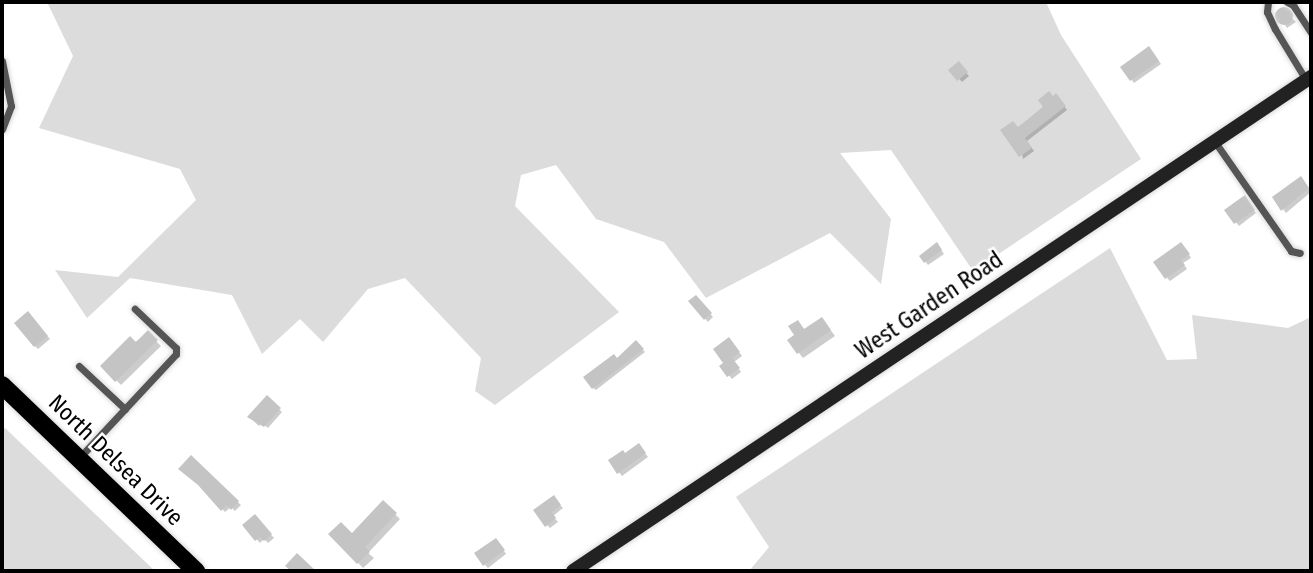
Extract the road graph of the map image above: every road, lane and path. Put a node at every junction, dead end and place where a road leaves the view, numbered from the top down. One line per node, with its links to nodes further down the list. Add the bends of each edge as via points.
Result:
1 (1268, 2): 5 (lane, via 1267,12)
2 (1287, 2): 3 (lane)
3 (1311, 33)
4 (2, 61): 6 (lane, via 11,106)
5 (1309, 79): 7 (main road, West Garden Road)
6 (2, 128)
7 (1215, 141): 8 (lane, via 1291,251); 15 (main road, West Garden Road)
8 (1300, 253)
9 (135, 309): 12 (lane, via 177,350)
10 (79, 366): 12 (lane)
11 (2, 385): 13 (main road, North Delsea Drive)
12 (125, 409): 13 (lane)
13 (78, 458): 14 (main road, North Delsea Drive)
14 (196, 571)
15 (573, 571)

